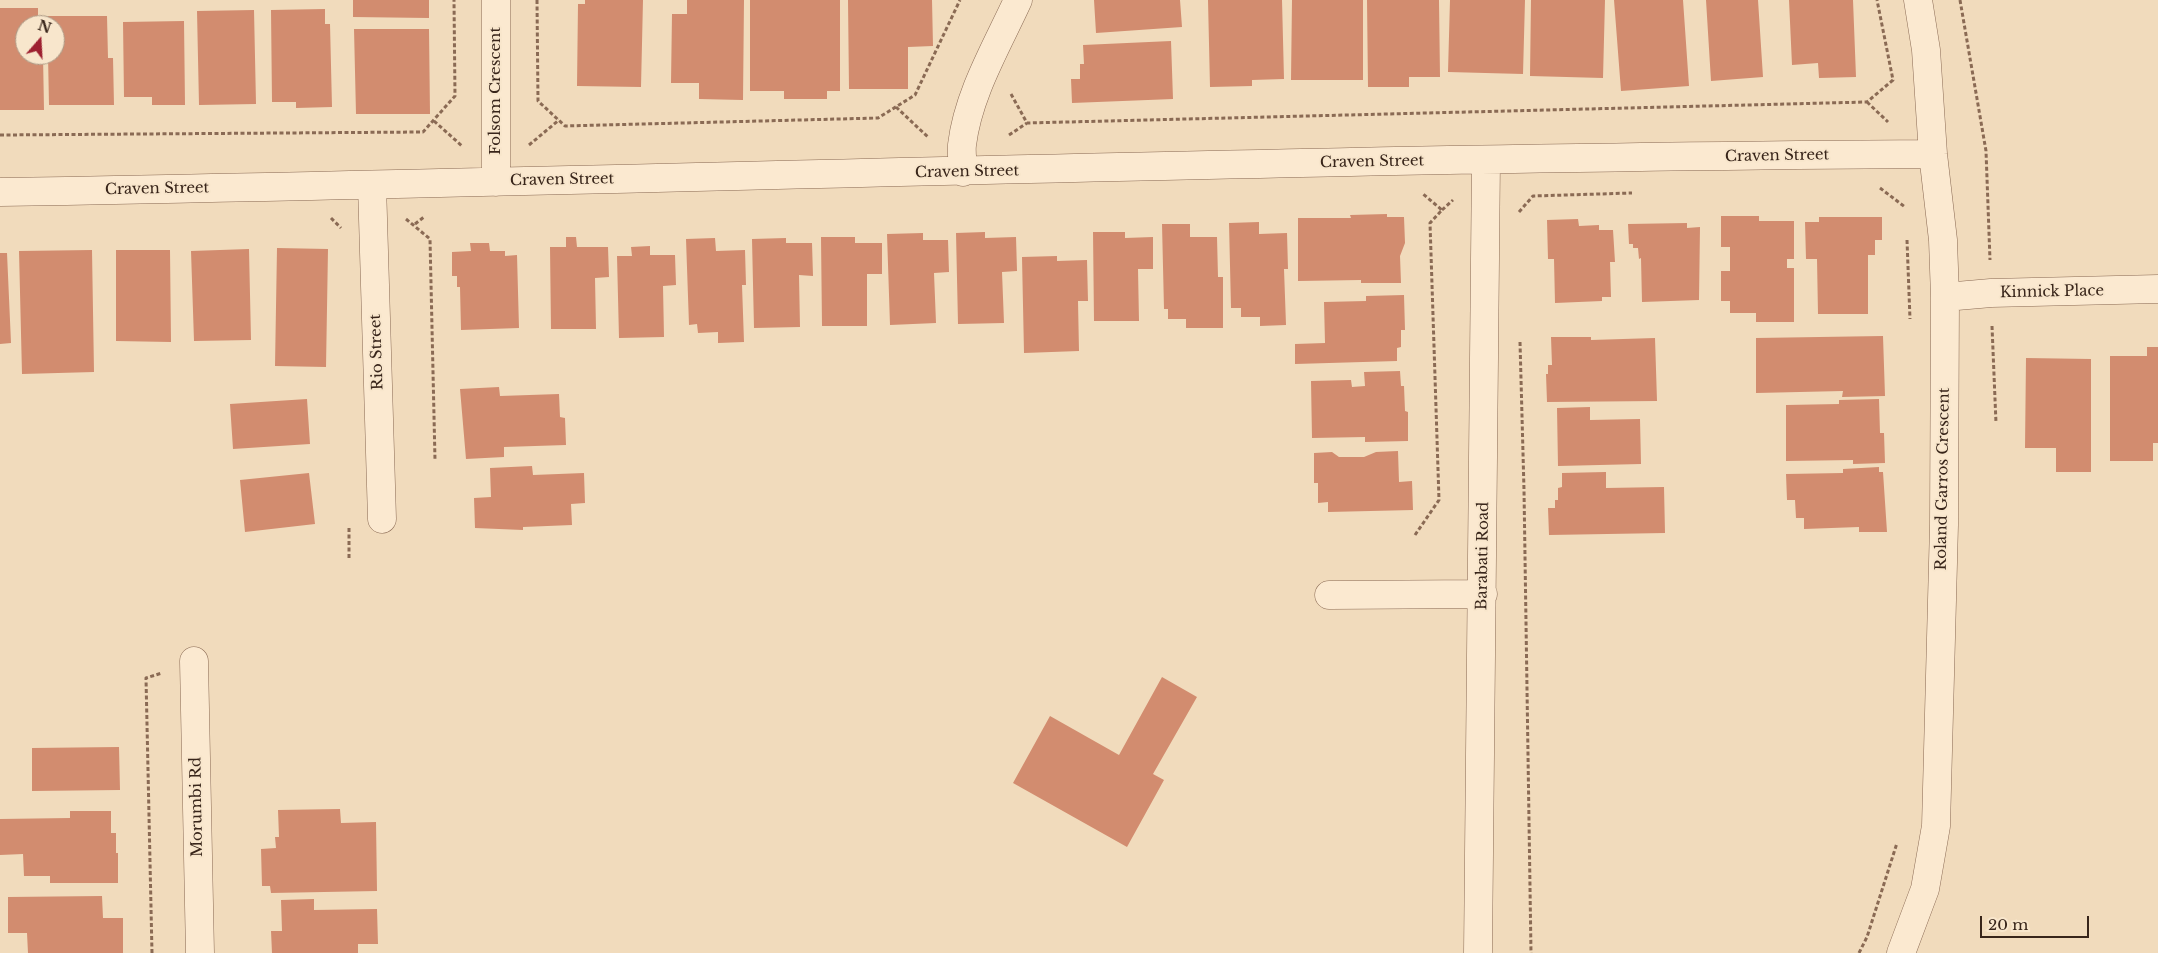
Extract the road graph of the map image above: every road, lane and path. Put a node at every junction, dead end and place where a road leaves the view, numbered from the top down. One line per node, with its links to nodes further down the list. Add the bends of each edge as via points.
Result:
1 (454, 0): 10 (path, via 455,96 422,132)
2 (496, 0): 14 (street, Folsom Crescent)
3 (537, 0): 4 (path, via 538,101 565,126 878,118 914,96)
4 (960, 0)
5 (1018, 0): 13 (street, via 968,115 962,146)
6 (1876, 0): 9 (path, via 1893,80 1867,102 1027,123)
7 (1918, 0): 11 (street, Roland Garros Crescent, via 1926,50)
8 (1960, 0): 30 (path, via 1986,151)
9 (1009, 91)
10 (0, 135)
11 (1933, 154): 12 (street, Craven Street); 31 (street, Roland Garros Crescent, via 1943,240)
12 (1486, 160): 13 (street, Craven Street); 40 (street, Barabati Road)
13 (963, 172): 14 (street, Craven Street)
14 (496, 182): 15 (street, Craven Street)
15 (372, 186): 18 (street, Craven Street); 21 (street, Rio Street)
16 (1877, 186): 20 (path)
17 (1419, 191): 38 (path, via 1442,210 1430,222 1439,500)
18 (0, 192)
19 (1641, 192): 24 (path, via 1533,196)
20 (1907, 208)
21 (373, 213): 25 (path, via 345,211); 26 (path, via 399,214); 37 (street, Rio Street)
22 (428, 213): 26 (path)
23 (329, 216): 25 (path)
24 (1515, 216)
25 (333, 220): 27 (path)
26 (414, 224): 35 (path, via 430,239)
27 (343, 230)
28 (1907, 238): 32 (path)
29 (2158, 289): 30 (street, Kinnick Place)
30 (1991, 294): 31 (street, Kinnick Place); 34 (path)
31 (1945, 297): 49 (street, Roland Garros Crescent, via 1944,525 1936,826 1925,889)
32 (1910, 326)
33 (1519, 334): 47 (path)
34 (1996, 423)
35 (435, 460)
36 (349, 519): 39 (path)
37 (382, 519)
38 (1415, 534)
39 (350, 559)
40 (1483, 594): 41 (street); 46 (street, Barabati Road)
41 (1329, 595)
42 (194, 661): 44 (path, via 146,678); 45 (street, Morumbi Rd)
43 (1898, 842): 48 (path, via 1868,937)
44 (152, 953)
45 (200, 953)
46 (1478, 953)
47 (1531, 953)
48 (1859, 953)
49 (1901, 953)

